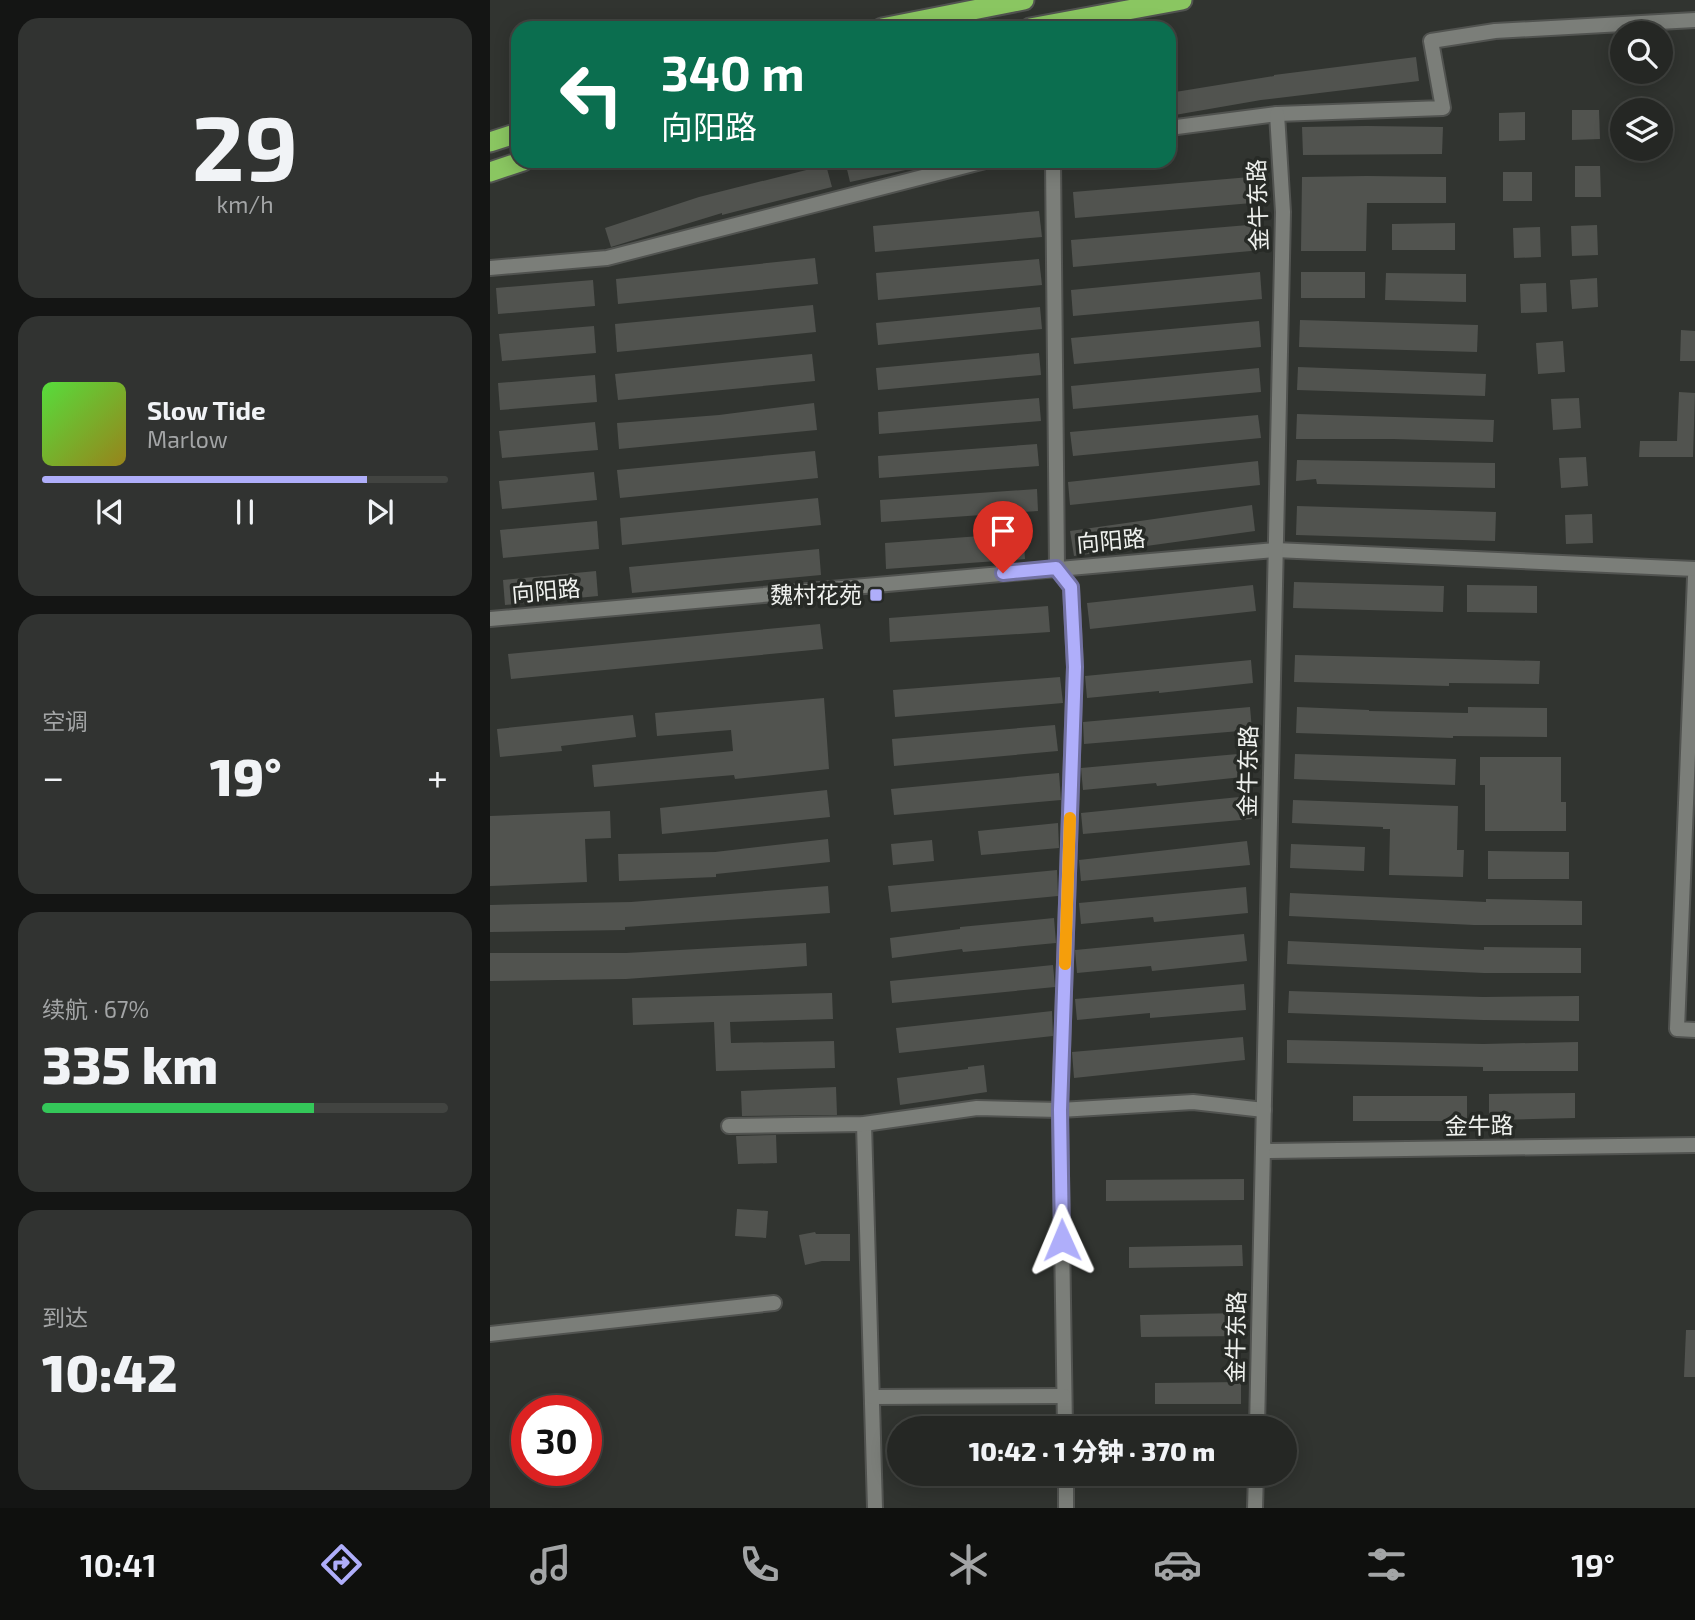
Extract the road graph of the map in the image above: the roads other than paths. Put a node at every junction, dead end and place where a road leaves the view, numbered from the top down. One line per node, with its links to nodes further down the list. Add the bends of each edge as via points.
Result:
1 (1024, 0): 4 (highway)
2 (1182, 0): 5 (highway)
3 (1695, 20): 6 (street, via 1495,31 1431,41 1443,108)
4 (918, 21)
5 (1068, 21)
6 (1277, 114): 7 (street); 15 (street, 金牛东路, via 1283,212)
7 (1176, 127)
8 (511, 135): 9 (highway)
9 (490, 142)
10 (511, 165): 13 (highway)
11 (958, 168): 14 (street, via 607,258)
12 (1053, 168): 16 (street)
13 (490, 172)
14 (490, 268)
15 (1275, 550): 16 (street, 向阳路); 17 (street, 向阳路); 22 (street, 金牛东路)
16 (1056, 568): 19 (street, 向阳路); 21 (street, via 1071,587 1075,667)
17 (1695, 569)
18 (1695, 577): 20 (street, via 1676,1029)
19 (490, 619)
20 (1695, 1030)
21 (1060, 1110): 22 (street, via 1193,1102); 23 (street, via 977,1108); 29 (street)
22 (1264, 1110): 26 (street, 金牛东路)
23 (864, 1124): 24 (street); 30 (street)
24 (729, 1126)
25 (1695, 1145): 26 (street, 金牛路)
26 (1263, 1151): 32 (street, 金牛东路)
27 (774, 1303): 28 (street)
28 (490, 1334)
29 (1064, 1396): 30 (street); 31 (street)
30 (872, 1397): 35 (street)
31 (1065, 1416)
32 (1257, 1416)
33 (1066, 1486): 36 (street)
34 (1256, 1486): 37 (street)
35 (874, 1508)
36 (1066, 1508)
37 (1255, 1508)

